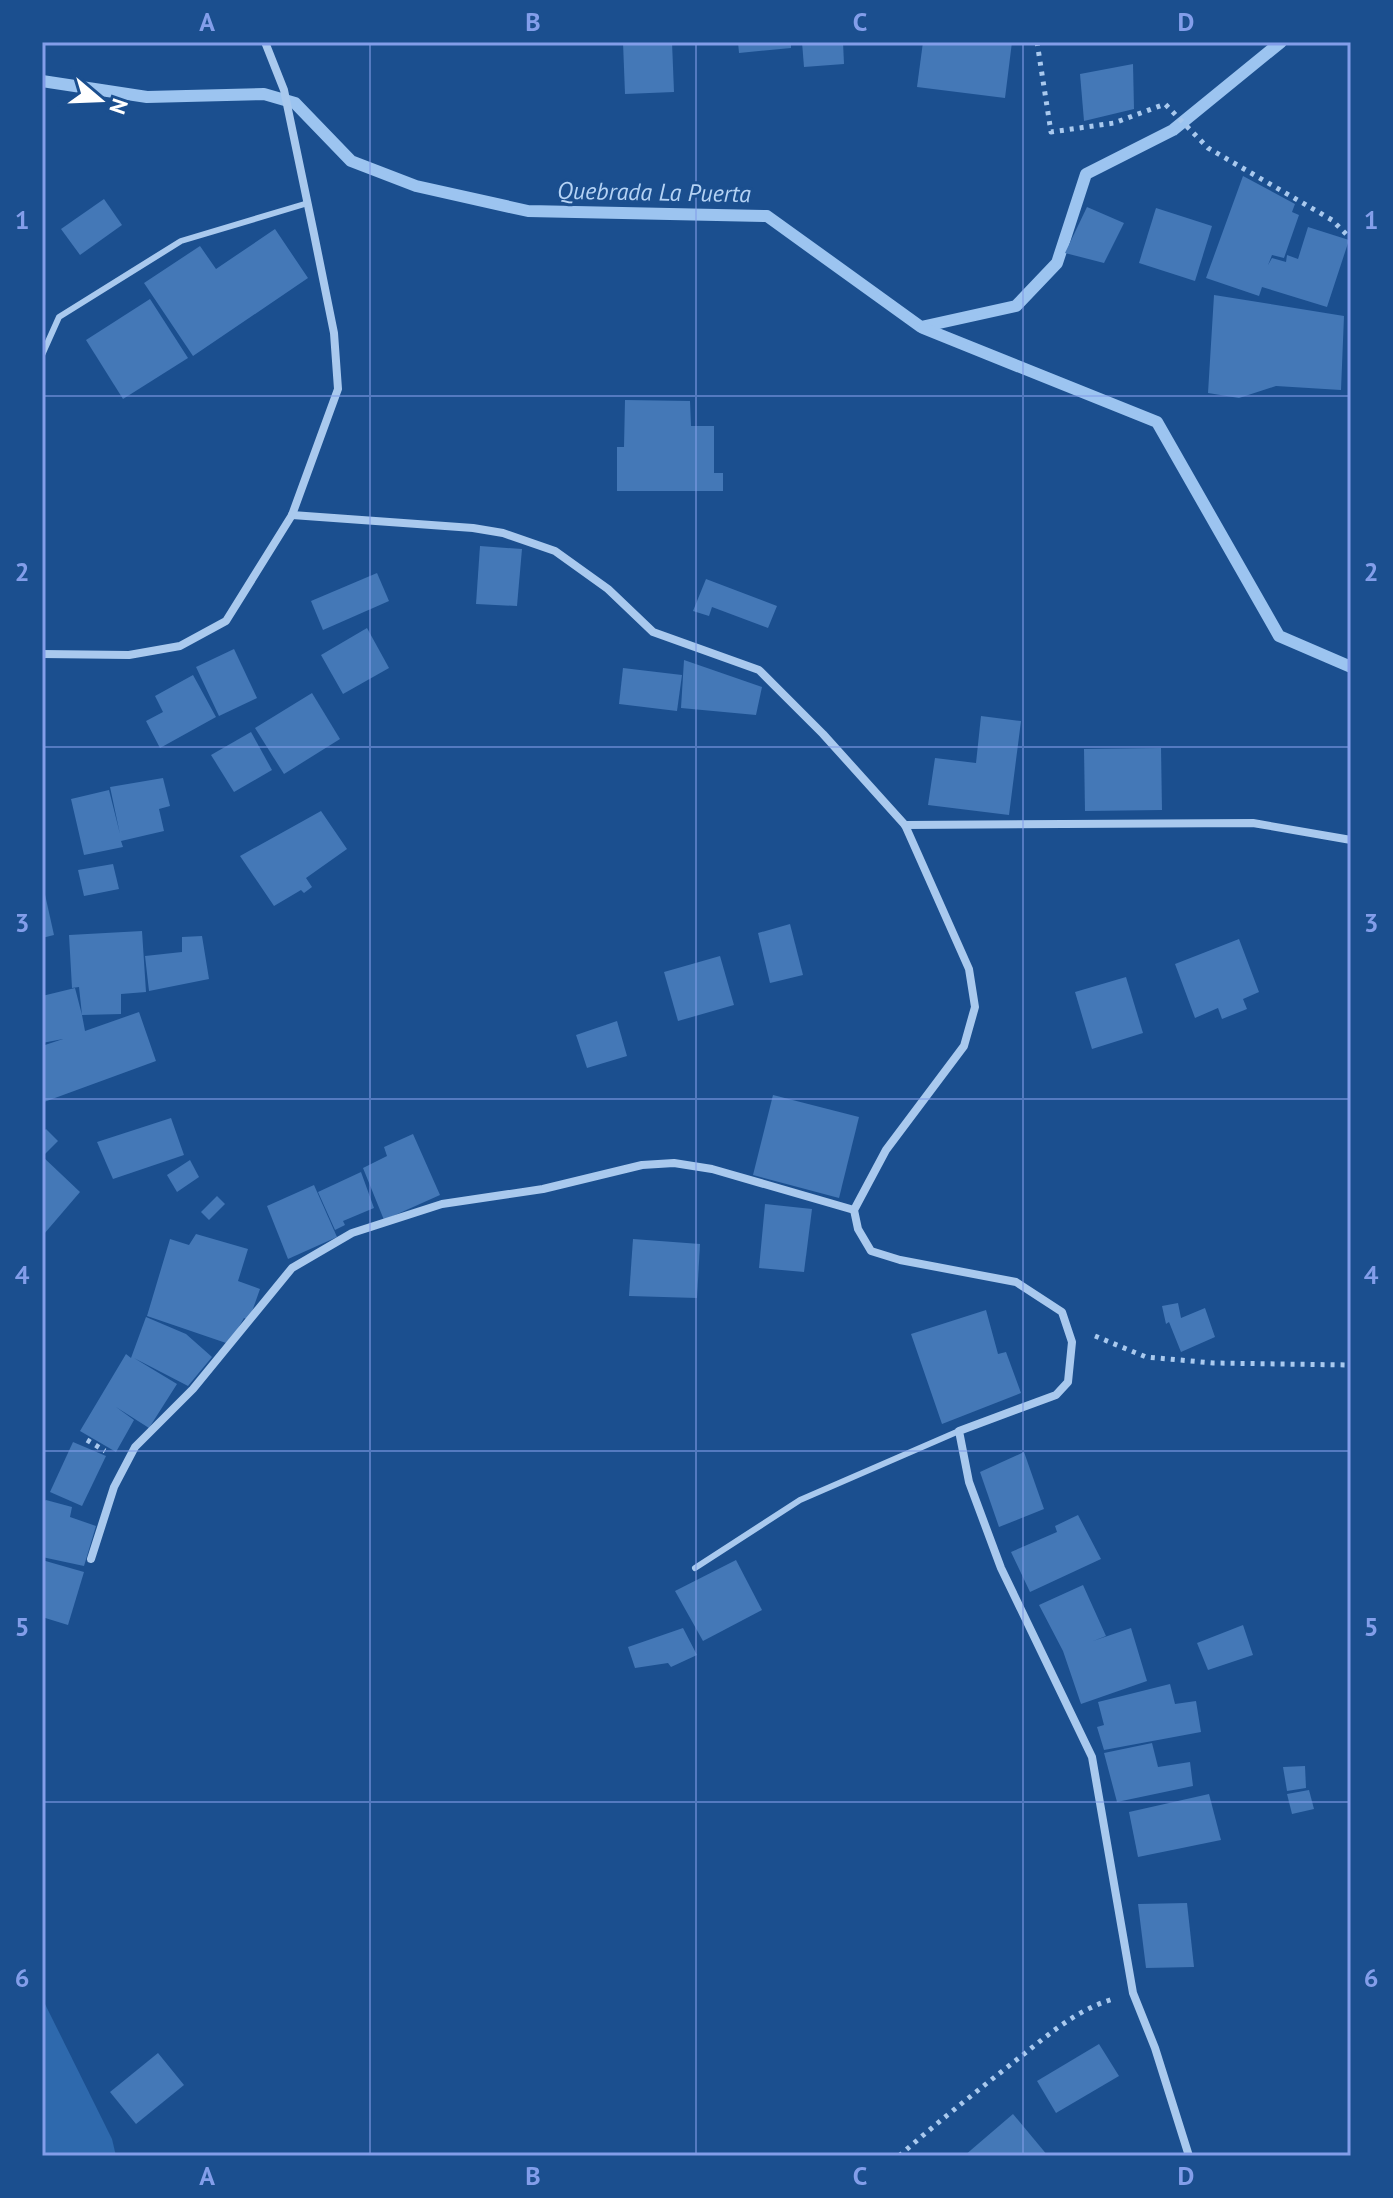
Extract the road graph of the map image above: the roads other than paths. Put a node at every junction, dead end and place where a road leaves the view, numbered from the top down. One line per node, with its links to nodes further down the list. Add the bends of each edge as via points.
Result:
1 (265, 42): 2 (street, via 284,90)
2 (308, 203): 3 (lane, via 181,241 59,317); 4 (street, via 334,333 338,389)
3 (42, 355)
4 (292, 515): 5 (street, via 226,621 180,646 129,655); 6 (street, via 488,530 555,551 608,589 653,632 759,670)
5 (42, 654)
6 (905, 825): 7 (street, via 1253,823); 8 (street, via 969,969 975,1007 964,1046 886,1150)
7 (1351, 840)
8 (854, 1210): 9 (street, via 871,1251 1016,1282 1062,1312 1072,1342 1068,1382 1056,1395); 10 (street, via 674,1163 442,1204 352,1233 292,1268 193,1389 135,1447 114,1487)
9 (959, 1431): 11 (lane, via 800,1500); 12 (street, via 969,1482 1001,1568 1092,1757 1133,1993)
10 (91, 1559)
11 (695, 1568)
12 (1189, 2156)

